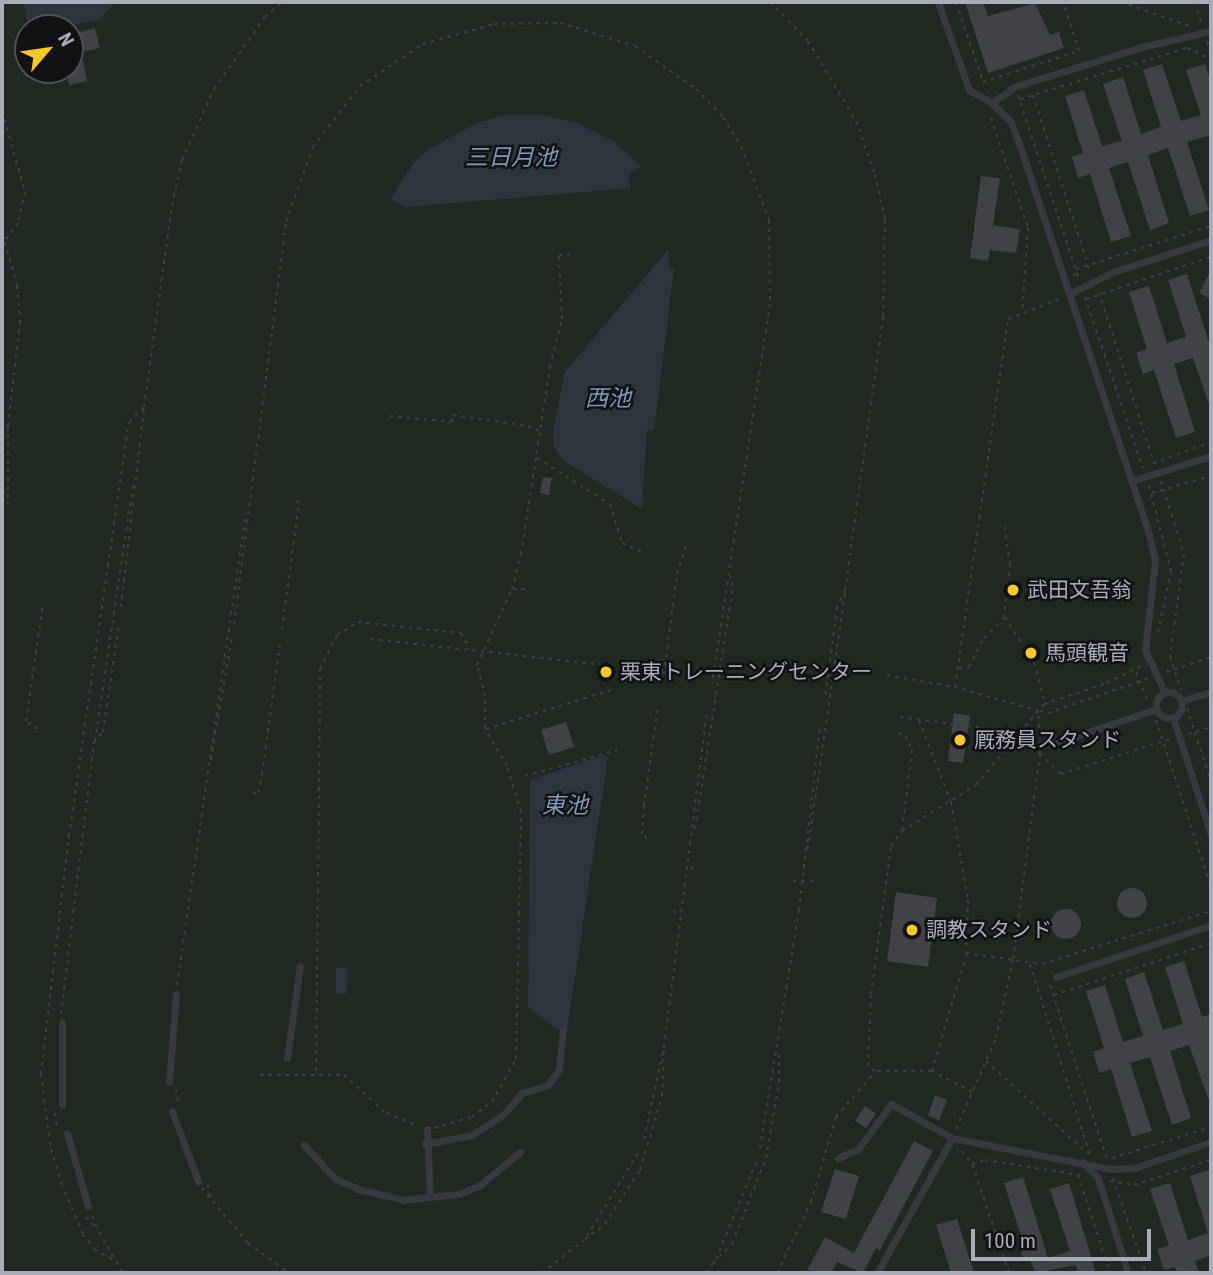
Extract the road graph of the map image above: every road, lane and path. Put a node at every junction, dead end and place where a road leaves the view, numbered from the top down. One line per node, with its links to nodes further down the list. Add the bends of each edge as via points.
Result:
1 (282, 2): 30 (path, via 265,17 214,89 182,160)
2 (770, 2): 56 (path, via 808,41 856,121 876,174 884,220 883,317)
3 (938, 2): 13 (lane, via 969,90)
4 (956, 2): 9 (path, via 983,82)
5 (1063, 2): 9 (path, via 1079,51)
6 (1121, 2): 7 (path)
7 (1207, 30): 10 (lane)
8 (1211, 59): 11 (path, via 1187,48)
9 (1005, 75): 10 (path)
10 (1014, 87): 12 (path); 13 (lane)
11 (1033, 95): 12 (path); 22 (path)
12 (1020, 99): 23 (path)
13 (992, 103): 26 (lane, via 1011,122); 29 (path, via 990,114 1028,228)
14 (2, 111): 19 (path, via 25,192 18,223)
15 (2, 192): 16 (path)
16 (2, 222)
17 (1211, 226): 22 (path)
18 (1211, 240): 24 (lane)
19 (3, 243): 33 (path, via 17,286 20,321)
20 (570, 254): 35 (path, via 559,255 562,319)
21 (1211, 257): 27 (path)
22 (1088, 266): 23 (path); 24 (path)
23 (1076, 269): 25 (path)
24 (1094, 280): 25 (lane); 27 (path)
25 (1082, 288): 26 (lane); 28 (path)
26 (1069, 294): 29 (path); 44 (lane)
27 (1099, 294): 28 (path); 39 (path)
28 (1085, 299): 40 (path)
29 (1022, 314): 72 (path, via 1008,319)
30 (144, 407): 42 (path); 179 (path, via 129,422 69,836 41,1074 47,1133 62,1185 83,1234 95,1250)
31 (390, 416): 35 (path, via 452,422 453,415 528,426)
32 (2, 419): 33 (path)
33 (8, 426): 34 (path); 48 (path)
34 (2, 428)
35 (540, 432): 38 (path)
36 (1211, 442): 39 (path)
37 (1211, 456): 41 (lane)
38 (536, 458): 52 (path, via 610,504 621,543); 54 (path)
39 (1154, 462): 40 (path); 41 (path)
40 (1145, 473): 41 (lane); 44 (lane); 46 (path)
41 (1158, 473): 45 (path)
42 (135, 475): 58 (path, via 136,502); 104 (path)
43 (1211, 476): 45 (path)
44 (1131, 481): 70 (lane, via 1155,561 1145,624)
45 (1163, 490): 46 (path); 73 (path, via 1184,554 1170,656)
46 (1151, 494): 65 (path, via 1171,571)
47 (295, 499): 62 (path, via 299,503)
48 (8, 503)
49 (247, 509): 53 (path, via 286,221 297,181 334,114 360,86 423,44 494,24 560,23 635,46 696,89 723,117 741,146 769,220 770,304); 61 (path); 107 (path, via 239,533)
50 (1004, 523): 59 (path, via 1010,564)
51 (687, 544): 75 (path, via 677,574)
52 (644, 553)
53 (729, 575): 79 (path); 113 (path, via 733,586 701,812)
54 (512, 589): 55 (path); 68 (path)
55 (530, 589)
56 (845, 590): 84 (path, via 837,607); 116 (path, via 820,793)
57 (43, 604): 96 (path, via 26,721)
58 (121, 607)
59 (1004, 616): 72 (path, via 984,638 969,667); 86 (path, via 1034,663)
60 (119, 623): 104 (path, via 103,732)
61 (234, 624)
62 (282, 629)
63 (232, 637): 107 (path)
64 (371, 639): 67 (path)
65 (1156, 640)
66 (280, 645): 110 (path, via 262,775 258,793)
67 (469, 649): 68 (path); 145 (path, via 461,633 358,622 337,635 320,669)
68 (480, 650): 71 (path); 97 (path, via 477,665 485,696)
69 (1211, 657): 73 (path)
70 (1148, 660): 74 (path); 77 (lane)
71 (604, 664)
72 (957, 667): 80 (path)
73 (1174, 669): 77 (path); 85 (path)
74 (1135, 671): 78 (path); 86 (path)
75 (664, 674)
76 (887, 675): 80 (path)
77 (1156, 676): 78 (path); 83 (lane)
78 (1141, 681): 88 (path); 90 (path, via 1048,713)
79 (712, 684)
80 (954, 687): 90 (path)
81 (611, 690): 97 (path)
82 (1211, 692): 85 (lane)
83 (1165, 693): 85 (lane); 88 (lane)
84 (825, 699)
85 (1183, 701): 92 (lane); 98 (path)
86 (1045, 703): 90 (path)
87 (658, 706): 115 (path, via 644,806 642,834)
88 (1154, 710): 92 (lane); 102 (path); 103 (lane)
89 (707, 711): 113 (path)
90 (1039, 711): 101 (path); 106 (path)
91 (901, 717): 93 (path)
92 (1172, 718): 100 (lane)
93 (919, 720): 101 (path, via 983,728); 111 (path)
94 (820, 727): 116 (path)
95 (1211, 727): 98 (path)
96 (38, 729)
97 (485, 729): 152 (path, via 507,766 521,812 516,1059 492,1102 462,1121)
98 (1195, 732): 100 (path); 109 (path)
99 (898, 733): 112 (path, via 912,750)
100 (1179, 737): 102 (path); 114 (lane)
101 (1014, 741): 106 (path); 111 (path, via 976,785)
102 (1165, 741): 106 (path, via 1061,774); 122 (path)
103 (1058, 742)
104 (94, 743): 135 (path)
105 (617, 750): 108 (path)
106 (1040, 752): 129 (path)
107 (211, 762): 132 (path)
108 (525, 776)
109 (1211, 782)
110 (253, 793)
111 (951, 802): 112 (path); 128 (path, via 968,900)
112 (902, 831): 143 (path, via 891,846 871,994 866,1055)
113 (694, 833): 117 (path)
114 (1211, 835)
115 (648, 838)
116 (807, 853): 120 (path)
117 (689, 867): 118 (path); 125 (path)
118 (696, 870)
119 (793, 881): 120 (path)
120 (803, 881): 121 (path); 160 (path)
121 (814, 881)
122 (1211, 886)
123 (1211, 911): 130 (path, via 1063,958)
124 (673, 912): 125 (path)
125 (683, 912): 139 (path)
126 (1211, 925): 133 (lane)
127 (1211, 943): 165 (path, via 1053,995)
128 (966, 953): 129 (path); 144 (path)
129 (1013, 959): 130 (path); 142 (path, via 996,1038)
130 (1030, 964): 163 (path)
131 (300, 966): 141 (lane)
132 (178, 977): 134 (path); 134 (path)
133 (1056, 977)
134 (179, 994): 147 (lane)
135 (61, 1009): 136 (path); 137 (path)
136 (56, 1015)
137 (62, 1023): 149 (lane)
138 (562, 1029): 158 (lane, via 559,1069 548,1086 522,1093 503,1115 472,1135)
139 (664, 1047): 156 (path); 178 (path, via 662,1096 640,1170 605,1224)
140 (779, 1049): 180 (path, via 779,1083 766,1158 732,1244)
141 (287, 1058)
142 (986, 1061): 148 (path); 163 (path)
143 (875, 1071): 144 (path); 185 (path, via 836,1117 811,1202)
144 (932, 1071): 148 (path)
145 (316, 1072): 146 (path); 152 (path, via 344,1074 386,1113)
146 (260, 1075)
147 (172, 1082): 150 (path)
148 (972, 1092): 155 (path)
149 (58, 1104): 154 (path)
150 (175, 1107): 172 (lane)
151 (1211, 1127): 165 (path)
152 (427, 1129): 158 (lane)
153 (67, 1133): 176 (lane)
154 (58, 1136)
155 (952, 1138): 164 (lane, via 891,1104 858,1149); 167 (lane); 186 (lane)
156 (644, 1139)
157 (1211, 1142): 169 (lane, via 1134,1168)
158 (425, 1144): 174 (lane)
159 (304, 1145): 174 (lane, via 335,1179 358,1189 404,1200)
160 (760, 1148)
161 (640, 1150): 178 (path)
162 (520, 1152): 174 (lane, via 480,1185 459,1194)
163 (1091, 1156): 165 (path)
164 (838, 1157)
165 (1107, 1159): 169 (path)
166 (757, 1160): 180 (path)
167 (1081, 1160): 169 (lane); 171 (lane)
168 (1211, 1160): 173 (path, via 1134,1185)
169 (1110, 1169): 173 (path)
170 (1078, 1175): 171 (path); 187 (path, via 985,1160 972,1164); 188 (path)
171 (1098, 1178): 173 (path); 189 (lane)
172 (201, 1181): 175 (path); 175 (path)
173 (1115, 1183): 190 (path)
174 (430, 1197)
175 (212, 1202): 182 (path, via 248,1243)
176 (86, 1209): 177 (path); 177 (path)
177 (98, 1231): 179 (path)
178 (585, 1239): 183 (path)
179 (112, 1259): 181 (path)
180 (713, 1263): 184 (path)
181 (123, 1273)
182 (289, 1273)
183 (542, 1273)
184 (707, 1273)
185 (777, 1273)
186 (877, 1273)
187 (1009, 1273)
188 (1110, 1273)
189 (1128, 1273)
190 (1146, 1273)

